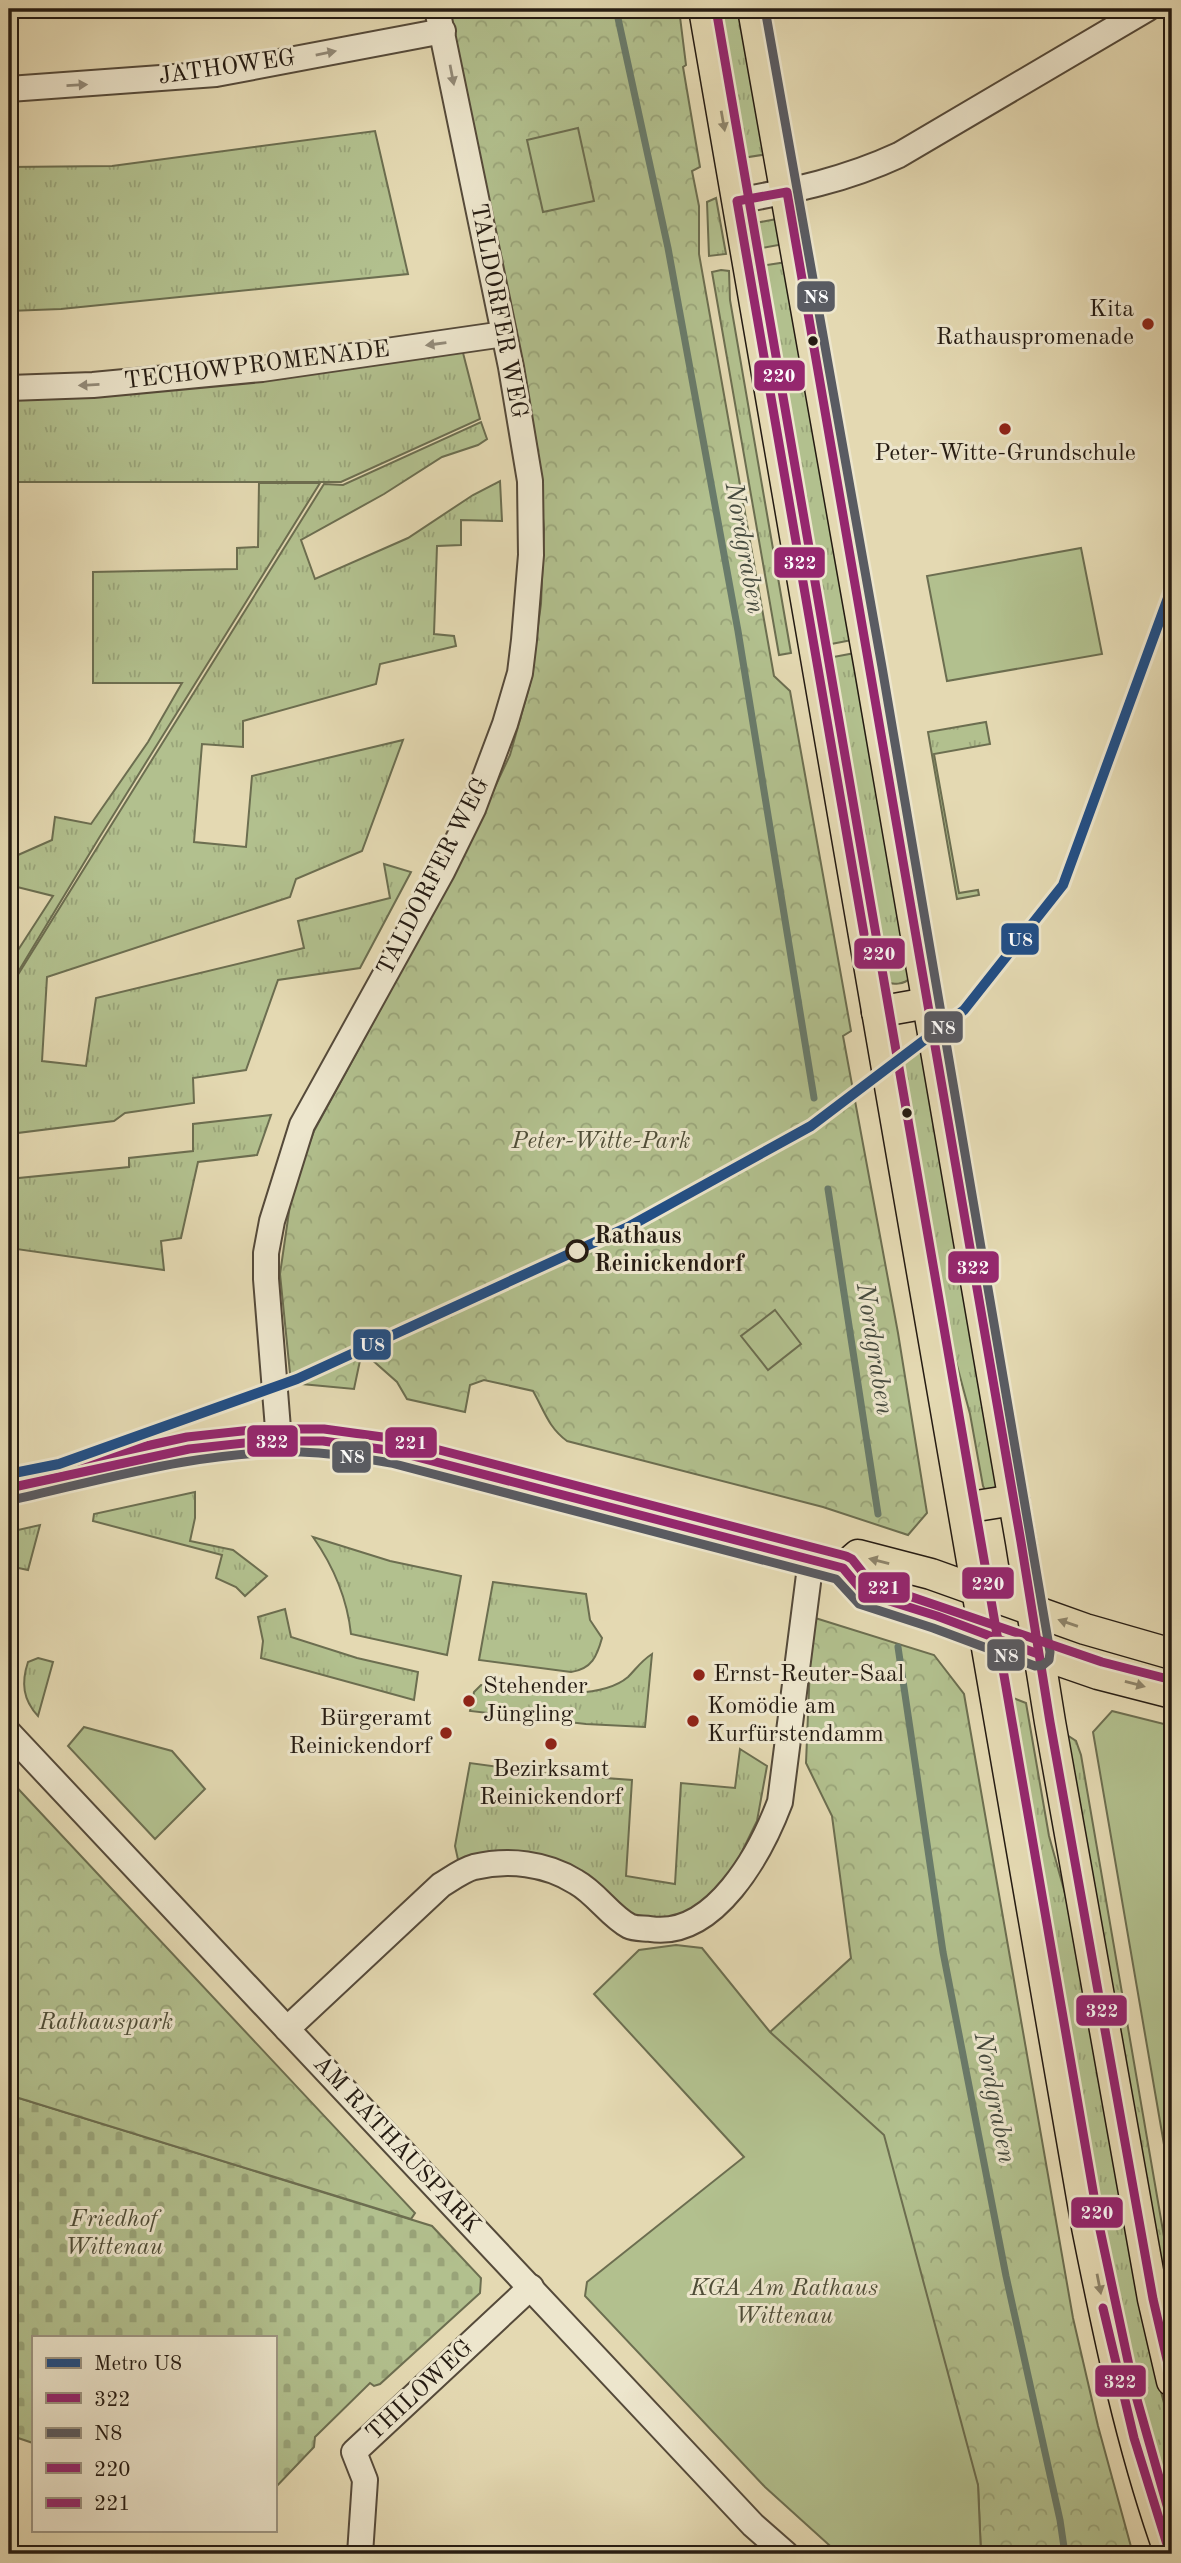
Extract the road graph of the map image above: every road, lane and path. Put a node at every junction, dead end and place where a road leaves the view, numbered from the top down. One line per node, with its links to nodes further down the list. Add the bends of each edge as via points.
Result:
1 (704, 9): 7 (main road, one-way to 7)
2 (753, 9): 6 (main road)
3 (1147, 9): 6 (street, via 899,155 837,180)
4 (440, 20): 5 (street, JATHOWEG, one-way to 4, via 216,74); 8 (street, TALDORFER WEG, one-way to 8)
5 (9, 89)
6 (787, 192): 7 (street); 10 (main road)
7 (737, 201): 11 (main road)
8 (504, 334): 9 (street, TECHOWPROMENADE, one-way to 9, via 262,369); 12 (street, TALDORFER WEG, via 530,481 530,580 520,673 473,808 302,1125 266,1253)
9 (9, 388)
10 (928, 1003): 11 (main road); 14 (main road)
11 (877, 1012): 15 (main road)
12 (279, 1441): 13 (main road, via 197,1448); 16 (main road, via 394,1451)
13 (9, 1488)
14 (1014, 1500): 15 (main road); 19 (main road)
15 (964, 1508): 18 (main road)
16 (811, 1559): 17 (main road); 25 (street, via 780,1801 747,1871 694,1923 665,1932 630,1927 576,1881 539,1866 471,1867 442,1885)
17 (843, 1568): 18 (main road, one-way to 17, via 858,1555); 20 (main road, via 864,1592)
18 (978, 1592): 19 (main road); 20 (main road)
19 (1032, 1611): 21 (main road); 22 (main road, one-way to 19)
20 (986, 1636): 21 (main road); 30 (main road, one-way to 30, via 1109,2335 1134,2438)
21 (1038, 1654): 23 (main road, one-way to 23); 27 (main road, via 1153,2299)
22 (1172, 1654)
23 (1172, 1693)
24 (9, 1732): 25 (street, AM RATHAUSPARK)
25 (287, 2029): 26 (street, AM RATHAUSPARK)
26 (531, 2287): 28 (street, THILOWEG, via 355,2452 365,2480); 29 (street, AM RATHAUSPARK, via 753,2525)
27 (1172, 2381)
28 (360, 2554)
29 (786, 2554)
30 (1170, 2554)

